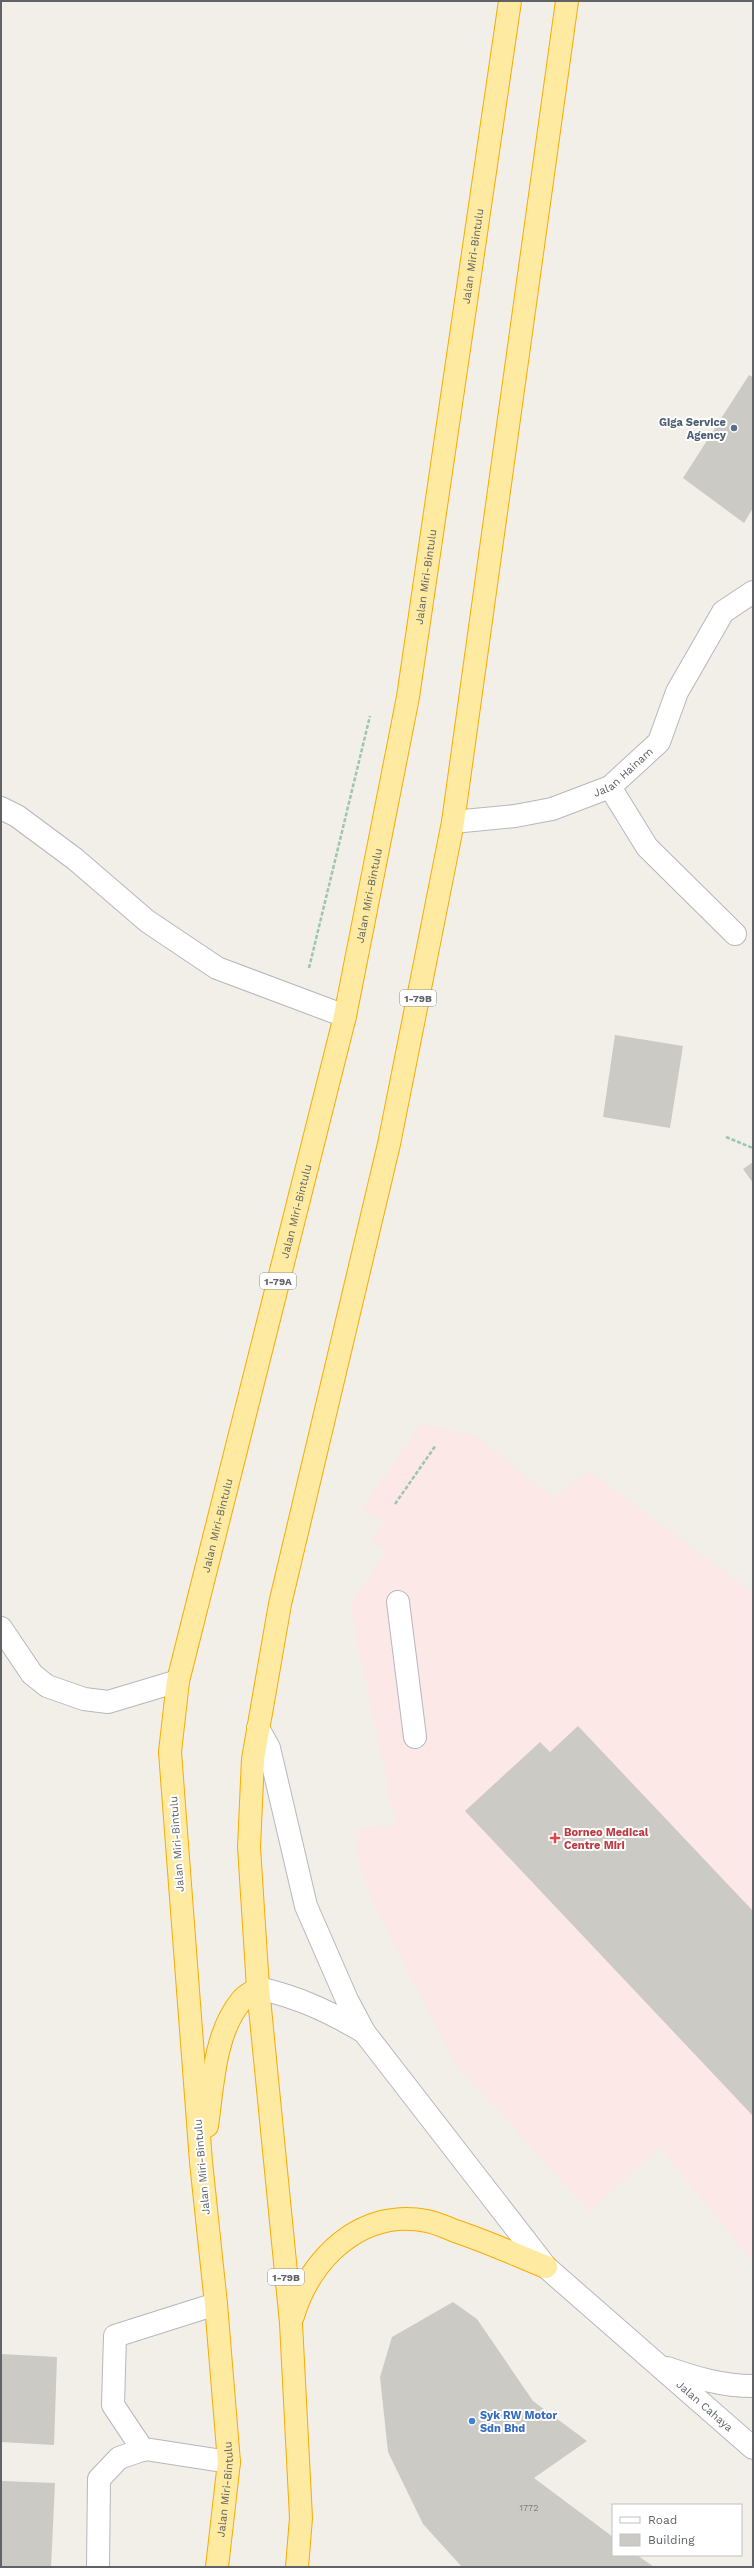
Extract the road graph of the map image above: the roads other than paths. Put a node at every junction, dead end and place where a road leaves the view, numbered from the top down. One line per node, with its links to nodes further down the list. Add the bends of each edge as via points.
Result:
1 (510, 1): 8 (highway, Jalan Miri-Bintulu / 1-79A, via 408,697)
2 (567, 1): 6 (highway, 1-79B)
3 (753, 592): 4 (street, Jalan Hainam, via 723,612 678,692 659,742)
4 (610, 786): 6 (street, Jalan Hainam, via 552,809 515,816); 7 (street, via 647,847)
5 (1, 808): 8 (street, via 17,816 75,859 147,921 217,968)
6 (453, 822): 12 (highway, 1-79B, via 389,1144 280,1604)
7 (735, 934)
8 (345, 1016): 11 (highway, Jalan Miri-Bintulu / 1-79A)
9 (398, 1602): 13 (street)
10 (1, 1628): 11 (street, via 32,1674 47,1686 84,1699 108,1702)
11 (178, 1681): 16 (highway, Jalan Miri-Bintulu / 1-79A, via 170,1752)
12 (258, 1728): 14 (highway, 1-79B, via 252,1759 249,1847); 15 (street, via 269,1748 306,1906 346,2000)
13 (415, 1737)
14 (258, 1988): 15 (street, via 292,1996 328,2011); 16 (highway, via 241,2000 226,2026 218,2057); 19 (highway, 1-79B)
15 (364, 2032): 17 (street, Jalan Cahaya)
16 (201, 2162): 18 (highway, Jalan Miri-Bintulu / 1-79A)
17 (546, 2267): 19 (highway, via 427,2221 406,2219 385,2222 366,2228 331,2250 305,2283); 20 (street, Jalan Cahaya)
18 (216, 2304): 23 (street, via 115,2336 113,2405); 24 (highway, Jalan Miri-Bintulu / 1-79A)
19 (291, 2323): 27 (highway, 1-79B, via 301,2518)
20 (656, 2365): 21 (street, via 706,2381 732,2386); 22 (street, Jalan Cahaya)
21 (753, 2386)
22 (753, 2448)
23 (143, 2450): 24 (street); 25 (street, via 119,2458 99,2479)
24 (229, 2462): 26 (highway, Jalan Miri-Bintulu / 1-79A)
25 (98, 2567)
26 (217, 2567)
27 (297, 2567)

